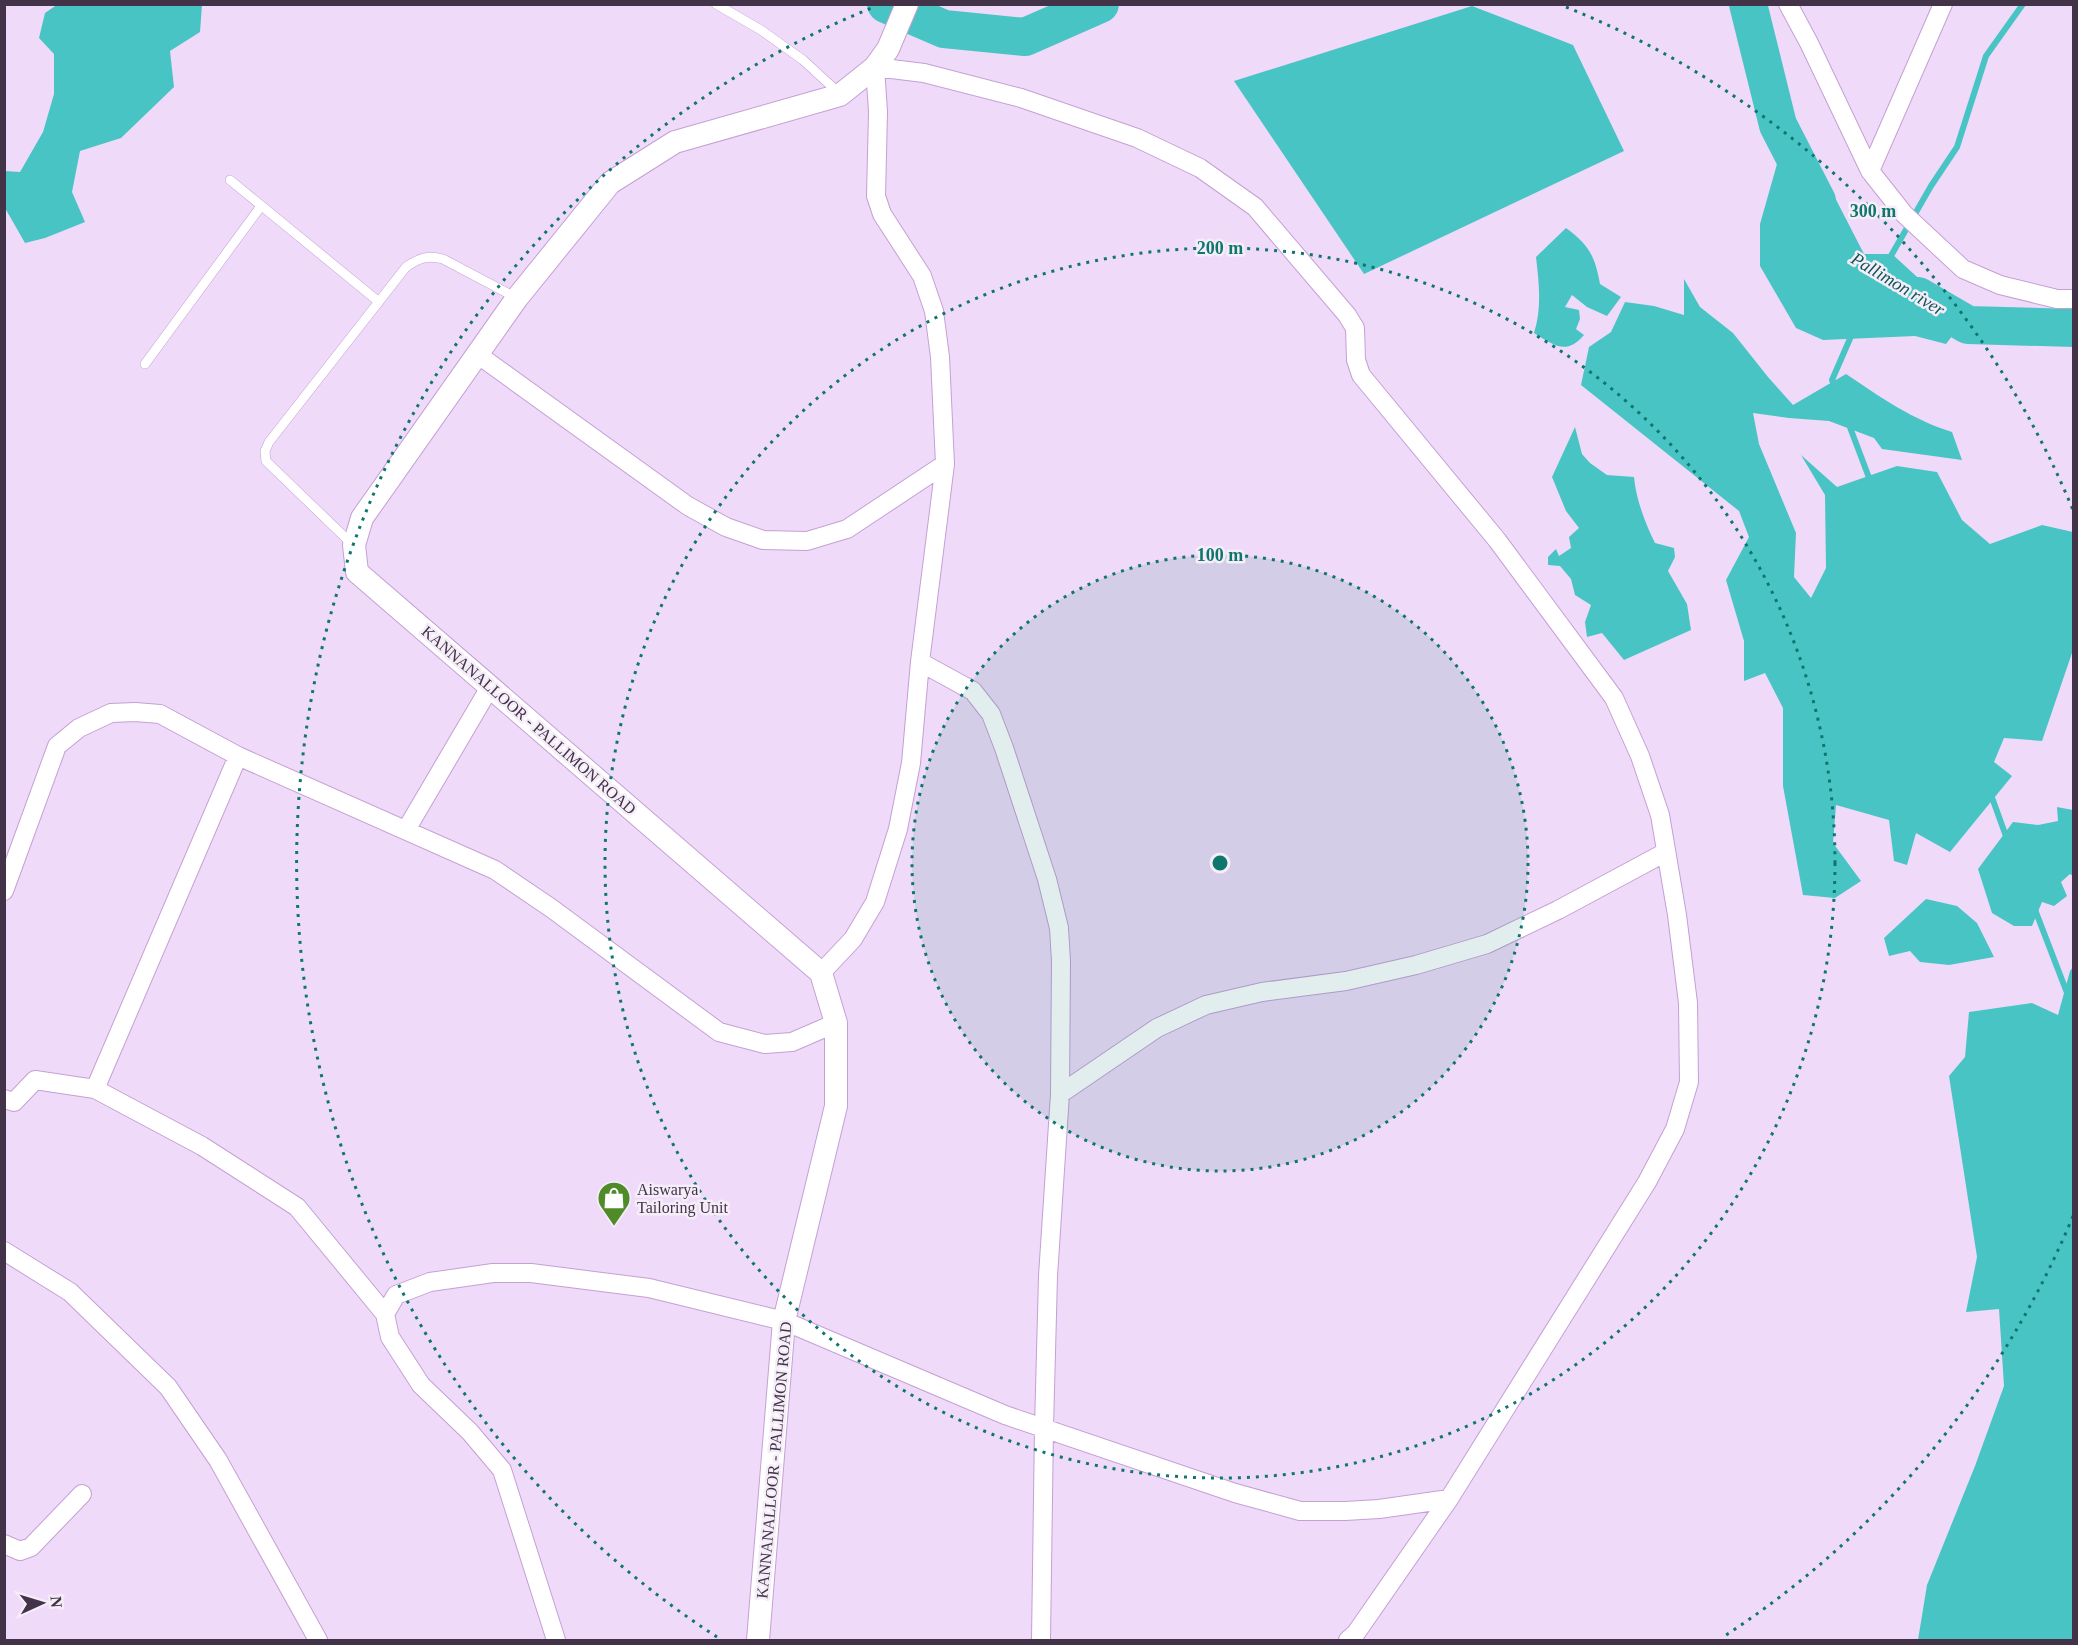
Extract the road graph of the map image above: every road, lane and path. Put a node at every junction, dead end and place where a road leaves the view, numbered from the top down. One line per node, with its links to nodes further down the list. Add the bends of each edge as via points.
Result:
1 (716, 4): 6 (lane, via 803,60)
2 (907, 4): 5 (street, KANNANALLOOR - PALLIMON ROAD)
3 (1788, 4): 7 (street)
4 (1942, 4): 7 (street)
5 (881, 58): 6 (street, KANNANALLOOR - PALLIMON ROAD); 15 (street, via 876,196 882,214 922,276 934,311); 21 (street, via 1020,98 1137,138 1200,168 1255,207 1347,315 1355,328 1356,360 1361,375 1497,540 1614,698 1660,815)
6 (840, 95): 10 (street, KANNANALLOOR - PALLIMON ROAD, via 675,141 610,183)
7 (1870, 171): 11 (street, via 1904,214 1963,269 2000,285 2056,299)
8 (230, 180): 9 (lane)
9 (261, 206): 12 (lane); 14 (lane)
10 (516, 298): 12 (lane, via 431,256 406,267); 13 (street, KANNANALLOOR - PALLIMON ROAD)
11 (2073, 299)
12 (379, 302): 16 (lane, via 265,451 266,461)
13 (477, 354): 15 (street, via 688,506 726,527 763,540 807,541 847,529); 16 (street, KANNANALLOOR - PALLIMON ROAD, via 362,518)
14 (145, 364)
15 (945, 464): 17 (street)
16 (354, 545): 18 (street, KANNANALLOOR - PALLIMON ROAD, via 357,572)
17 (920, 662): 23 (street, via 911,763 885,871 875,902 853,939); 26 (street, via 973,691 991,714 1047,879 1059,928 1061,961)
18 (490, 687): 20 (street); 23 (street, KANNANALLOOR - PALLIMON ROAD)
19 (238, 756): 20 (street); 22 (street, via 160,714 111,713 79,728 57,746); 25 (street)
20 (406, 830): 24 (street, via 495,870 719,1032 765,1044 792,1042)
21 (1666, 852): 26 (street, via 1487,944 1346,981 1262,992 1206,1005 1158,1028); 33 (street, via 1688,1003 1689,1082 1675,1129 1647,1182)
22 (4, 891)
23 (821, 973): 24 (street, KANNANALLOOR - PALLIMON ROAD)
24 (836, 1023): 30 (street, KANNANALLOOR - PALLIMON ROAD, via 836,1106)
25 (95, 1089): 27 (street, via 35,1080 15,1102); 29 (street, via 202,1146 297,1207)
26 (1060, 1094): 31 (street, via 1048,1276)
27 (4, 1099)
28 (4, 1251): 35 (street, via 70,1292 168,1387 218,1460)
29 (385, 1314): 30 (street, via 396,1295 430,1282 493,1273 531,1273 649,1288); 36 (street, via 390,1337 421,1385 470,1432 502,1470)
30 (784, 1322): 31 (street); 37 (street, KANNANALLOOR - PALLIMON ROAD)
31 (1044, 1428): 33 (street, via 1300,1511 1379,1509); 38 (street)
32 (82, 1494): 34 (street, via 31,1547 20,1551)
33 (1449, 1499): 39 (street)
34 (4, 1544)
35 (318, 1641)
36 (556, 1641)
37 (758, 1641)
38 (1041, 1641)
39 (1348, 1641)

